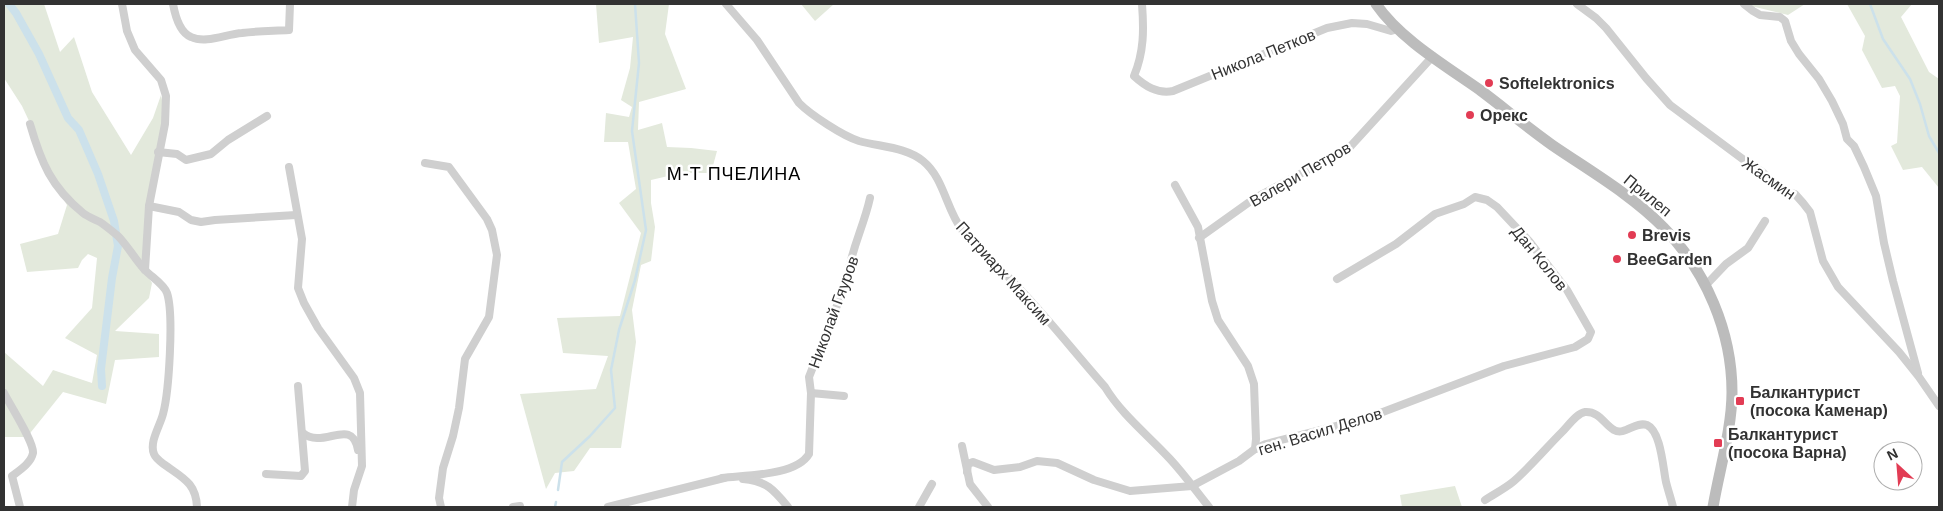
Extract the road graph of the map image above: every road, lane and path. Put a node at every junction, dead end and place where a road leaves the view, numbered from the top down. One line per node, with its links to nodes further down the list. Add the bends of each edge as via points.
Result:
1 (122, 4): 13 (street, via 127,31 135,50 161,80 166,96 165,124)
2 (173, 4): 3 (street, via 176,19 189,37 205,39 227,34 289,30)
3 (290, 4)
4 (726, 4): 42 (street, Патриарх Максим, via 757,40 805,109 842,135 906,151 924,162 937,178 954,220 1016,285 1112,400)
5 (1142, 4): 9 (street, Никола Петков, via 1144,34 1134,76 1162,93 1338,25 1367,24 1391,32)
6 (1376, 4): 9 (street, Прилеп)
7 (1577, 4): 26 (street, Жасмин, via 1606,28 1670,106 1783,190 1795,194 1810,212 1824,261 1838,287)
8 (1744, 4): 26 (street, via 1753,12 1785,21 1791,41 1832,101 1847,139 1864,167 1876,196 1893,281)
9 (1398, 29): 10 (street, Прилеп)
10 (1433, 56): 21 (street, Валери Петров, via 1349,148 1255,198); 24 (street, Прилеп, via 1641,208 1686,253)
11 (266, 116): 13 (street, via 211,154 186,160 177,154)
12 (30, 124): 22 (street, via 39,155 50,177 84,214 120,238)
13 (158, 152): 18 (street)
14 (425, 162): 47 (street, via 448,167 477,203 492,230 497,255 489,318 465,359 459,408 443,468)
15 (289, 167): 19 (street)
16 (1175, 185): 21 (street, via 1194,216)
17 (870, 198): 29 (street, Николай Гяуров, via 847,280 809,378)
18 (149, 206): 19 (street, via 179,212 201,222); 22 (street)
19 (296, 215): 35 (street, via 302,239 298,288 318,328 359,386)
20 (1764, 221): 24 (street, via 1748,248)
21 (1199, 238): 34 (street, via 1218,320 1248,366 1254,384)
22 (145, 270): 45 (street, via 167,292 170,314 166,396 153,444 154,454 191,486 196,494)
23 (1337, 279): 25 (street, Дан Колов, via 1396,244 1435,214 1476,197 1497,207 1529,241 1567,290)
24 (1706, 284): 54 (street, Прилеп, via 1726,341 1732,392)
25 (1591, 332): 34 (street, ген. Васил Делов, via 1588,339 1575,347 1504,366 1367,418)
26 (1920, 377): 31 (street, Жасмин)
27 (298, 386): 32 (street)
28 (4, 393): 38 (street, via 31,443 33,454)
29 (811, 393): 30 (street); 40 (street, Николай Гяуров, via 811,445 805,461 798,466 772,472)
30 (844, 396)
31 (1939, 406)
32 (303, 433): 35 (street, via 313,439 351,435 357,441); 37 (street, via 305,471 301,476)
33 (962, 446): 36 (street)
34 (1255, 449): 42 (street, ген. Васил Делов)
35 (361, 456): 46 (street, via 362,472 354,490)
36 (967, 472): 42 (street, ген. Васил Делов, via 968,464 973,462 994,470 1037,461 1057,463 1094,480 1130,491); 51 (street, via 970,484)
37 (266, 474)
38 (12, 476): 39 (street); 44 (street)
39 (4, 478)
40 (722, 478): 48 (street); 49 (street, via 764,482)
41 (932, 484): 50 (street)
42 (1192, 486): 52 (street, Патриарх Максим)
43 (1485, 500): 53 (street, via 1512,482 1586,412 1594,413 1614,430 1646,425 1654,431)
44 (20, 507)
45 (197, 507)
46 (352, 507)
47 (441, 507)
48 (608, 507)
49 (788, 507)
50 (919, 507)
51 (988, 507)
52 (1209, 507)
53 (1674, 507)
54 (1713, 507)

